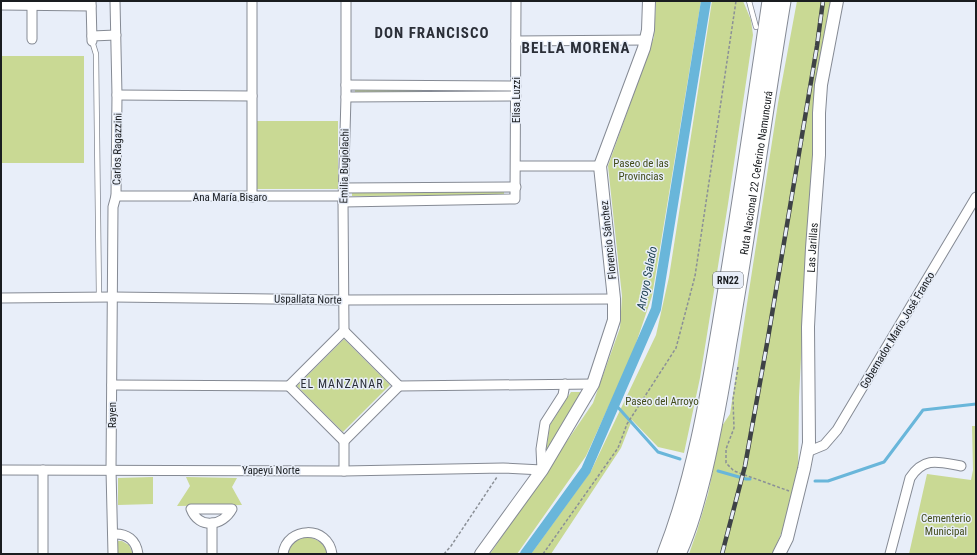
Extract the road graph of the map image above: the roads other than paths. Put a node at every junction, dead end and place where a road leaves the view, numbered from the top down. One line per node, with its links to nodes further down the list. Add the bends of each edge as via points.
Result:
1 (115, 1): 15 (street, Carlos Ragazzini)
2 (252, 1): 23 (street)
3 (346, 1): 20 (street, Emilia Bugiolachi)
4 (516, 1): 19 (street, Elisa Luzzi)
5 (650, 1): 18 (street, Florencio Sánchez)
6 (749, 1): 14 (lane)
7 (760, 1): 14 (highway)
8 (770, 1): 25 (highway, Ruta Nacional 22 Ceferino Namuncurá / RN22)
9 (783, 1): 64 (highway, Ruta Nacional 22 Ceferino Namuncurá / RN22, via 749,229 720,397 697,501)
10 (837, 1): 47 (street, Las Jarillas, via 822,85 820,113 808,327)
11 (91, 3): 13 (street); 16 (street)
12 (1, 5): 13 (street)
13 (32, 5): 17 (street)
14 (756, 27): 25 (highway)
15 (116, 35): 16 (street); 22 (street, Carlos Ragazzini)
16 (92, 38): 35 (lane, via 96,54)
17 (32, 39)
18 (646, 40): 19 (street); 28 (street, Florencio Sánchez)
19 (516, 41): 21 (street, Elisa Luzzi)
20 (346, 84): 21 (street); 26 (street, Emilia Bugiolachi)
21 (516, 86): 24 (street, Elisa Luzzi)
22 (117, 95): 23 (street); 31 (street, Carlos Ragazzini)
23 (252, 96): 32 (street)
24 (516, 96): 26 (street); 27 (street, Elisa Luzzi)
25 (756, 96): 63 (highway, Ruta Nacional 22 Ceferino Namuncurá / RN22, via 733,249 698,446 684,500)
26 (346, 97): 30 (street, Emilia Bugiolachi)
27 (516, 166): 28 (street); 29 (street, Elisa Luzzi)
28 (600, 166): 38 (street, Florencio Sánchez)
29 (516, 187): 30 (street, Ana María Bisaro); 34 (street, Elisa Luzzi)
30 (344, 195): 32 (street, Ana María Bisaro); 34 (street, Ana María Bisaro); 39 (street, Emilia Bugiolachi)
31 (116, 196): 32 (street, Ana María Bisaro); 36 (street, Carlos Ragazzini, via 113,207)
32 (252, 197)
33 (976, 197): 47 (street, Gobernador Mario José Franco, via 837,430 824,445)
34 (515, 200)
35 (99, 297): 36 (street, Uspallata Norte); 37 (street, Uspallata Norte)
36 (113, 297): 39 (street, Uspallata Norte); 43 (street, Rayen)
37 (1, 298)
38 (614, 299): 39 (street, Uspallata Norte); 42 (street, Florencio Sánchez, via 614,320)
39 (344, 300): 40 (street, Emilia Bugiolachi)
40 (344, 331): 44 (street); 45 (street)
41 (565, 384): 42 (street); 45 (street); 52 (street, via 563,395 545,423 541,449)
42 (593, 384): 52 (street, Florencio Sánchez)
43 (112, 385): 44 (street); 51 (street, Rayen)
44 (289, 386): 46 (street)
45 (399, 386): 46 (street)
46 (344, 441): 53 (street)
47 (807, 452): 65 (street, Las Jarillas, via 786,538)
48 (961, 466): 66 (street, via 939,462 926,463 915,470 910,478)
49 (1, 470): 50 (street, Yapeyú Norte)
50 (43, 470): 51 (street, Yapeyú Norte); 56 (street)
51 (111, 470): 53 (street, Yapeyú Norte); 55 (street, Rayen)
52 (542, 470): 53 (street, Yapeyú Norte, via 503,468); 62 (street, Florencio Sánchez)
53 (344, 471)
54 (212, 523): 59 (street)
55 (113, 534): 57 (street, Rayen); 58 (street, via 129,537 137,547)
56 (43, 554)
57 (113, 554)
58 (138, 554)
59 (212, 554)
60 (283, 554): 61 (street, via 286,543 307,532 322,537 328,543)
61 (332, 554)
62 (481, 554)
63 (665, 554)
64 (679, 554)
65 (779, 554)
66 (890, 554)

